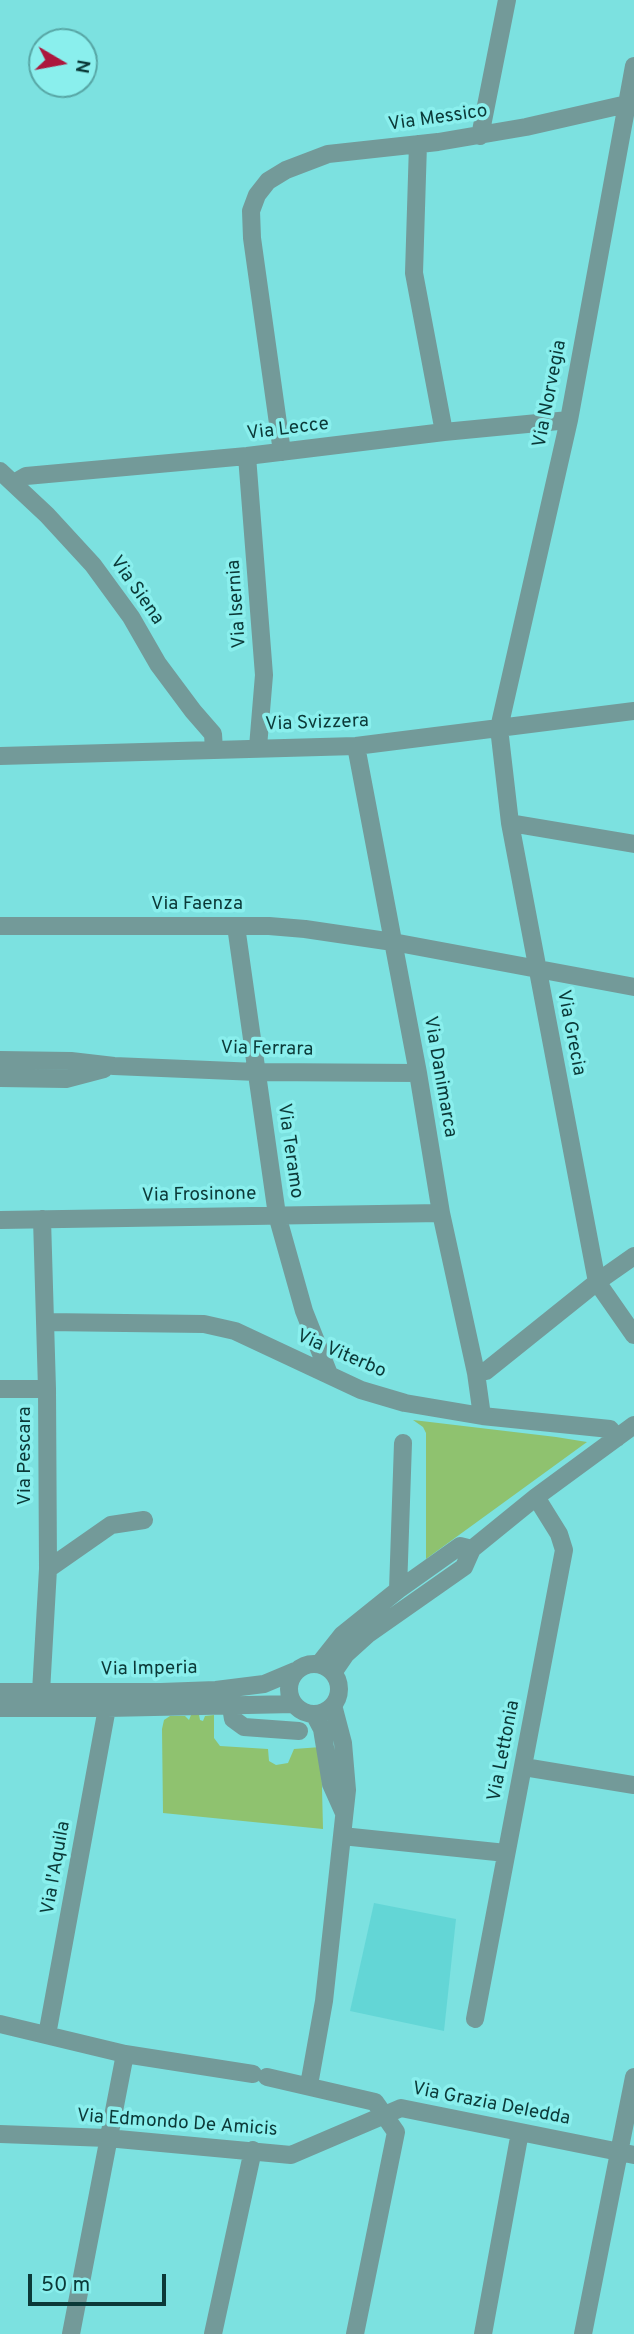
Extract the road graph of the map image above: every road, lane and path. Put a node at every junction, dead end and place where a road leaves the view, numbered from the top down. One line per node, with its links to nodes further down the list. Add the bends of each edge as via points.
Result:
1 (507, 0): 4 (street)
2 (634, 65): 3 (street, Via Norvegia)
3 (631, 104): 4 (street, Via Messico); 6 (street, Via Norvegia)
4 (480, 136): 5 (street, Via Messico)
5 (418, 144): 7 (street, via 414,273); 8 (street, Via Messico, via 328,154 286,170 257,195 251,211 252,238)
6 (569, 420): 7 (street, Via Lecce); 13 (street, Via Norvegia)
7 (444, 432): 8 (street, Via Lecce)
8 (282, 452): 9 (street, Via Lecce)
9 (247, 456): 11 (street, Via Lecce, via 26,476); 15 (street, Via Isernia, via 264,675)
10 (0, 471): 11 (street, Via Siena)
11 (14, 483): 16 (street, Via Siena, via 93,565 192,711 213,734)
12 (634, 711): 13 (street, Via Svizzera)
13 (499, 728): 14 (street, Via Svizzera); 18 (street, Via Grecia)
14 (356, 746): 15 (street, Via Svizzera); 22 (street, Via Danimarca)
15 (258, 747): 16 (street, Via Svizzera)
16 (214, 750): 17 (street, Via Svizzera)
17 (0, 756)
18 (510, 823): 19 (street); 23 (street, Via Grecia)
19 (634, 844)
20 (0, 926): 21 (street, Via Faenza)
21 (236, 926): 22 (street, Via Faenza, via 305,929); 27 (street, Via Teramo)
22 (393, 942): 23 (street, Via Faenza); 28 (street, Via Danimarca)
23 (536, 968): 24 (street, Via Faenza); 35 (street, Via Grecia)
24 (634, 987)
25 (0, 1060): 26 (street, Via Ferrara)
26 (114, 1066): 27 (street, Via Ferrara); 29 (street, Via Ferrara, via 66,1079)
27 (257, 1072): 28 (street, Via Ferrara); 31 (street, Via Teramo)
28 (418, 1073): 30 (street, Via Danimarca)
29 (0, 1078)
30 (441, 1213): 31 (street, Via Frosinone); 38 (street, Via Danimarca)
31 (277, 1215): 32 (street, Via Frosinone); 39 (street, Via Teramo, via 304,1311)
32 (42, 1219): 33 (street, Via Frosinone); 36 (street, Via Pescara)
33 (0, 1220)
34 (634, 1256): 35 (street)
35 (597, 1282): 37 (street, Via Grecia); 38 (street, via 486,1370)
36 (46, 1322): 39 (street, Via Viterbo, via 204,1324 235,1331); 41 (street, Via Pescara)
37 (634, 1335)
38 (476, 1373): 42 (street, Via Danimarca)
39 (329, 1374): 42 (street, Via Viterbo, via 361,1390 405,1403)
40 (0, 1388): 41 (street)
41 (47, 1389): 49 (street, Via Pescara)
42 (482, 1416): 44 (street, Via Viterbo, via 610,1429)
43 (634, 1425): 44 (street)
44 (617, 1438): 46 (street)
45 (403, 1443): 50 (street)
46 (536, 1497): 48 (street); 62 (street, Via Lettonia, via 564,1550)
47 (144, 1520): 49 (street, via 111,1525)
48 (472, 1549): 50 (street, via 460,1546); 51 (street, via 464,1567)
49 (48, 1569): 54 (street, Via Pescara)
50 (398, 1590): 51 (street, via 342,1635)
51 (326, 1668): 52 (street, via 309,1664); 56 (street, via 339,1691)
52 (295, 1671): 54 (street, Via Imperia, via 242,1688); 55 (street, via 288,1691)
53 (0, 1692): 54 (street, Via Imperia)
54 (41, 1692)
55 (294, 1704): 57 (street, Via Imperia); 60 (street)
56 (333, 1705): 60 (street); 64 (street, via 343,1743)
57 (231, 1707): 59 (street, Via Imperia); 61 (street, via 233,1719 244,1727)
58 (0, 1708): 59 (street, Via Imperia)
59 (107, 1709): 69 (street, Via l'Aquila)
60 (314, 1714): 64 (street, via 322,1729 331,1784)
61 (299, 1731)
62 (524, 1767): 63 (street); 66 (street, Via Lettonia)
63 (634, 1785)
64 (344, 1813): 65 (street)
65 (342, 1836): 66 (street); 72 (street, via 324,2001)
66 (506, 1853): 67 (street, Via Lettonia)
67 (475, 2019)
68 (0, 2024): 69 (street)
69 (47, 2035): 70 (street)
70 (125, 2054): 72 (street); 76 (street)
71 (634, 2077): 78 (street)
72 (309, 2085): 73 (street, via 375,2102)
73 (384, 2115): 74 (street, Via Grazia Deledda, via 401,2108); 77 (street, Via Edmondo De Amicis, via 291,2154); 81 (street, via 396,2132)
74 (520, 2132): 78 (street, Via Grazia Deledda); 82 (street)
75 (0, 2134): 76 (street, Via Edmondo De Amicis)
76 (107, 2138): 77 (street, Via Edmondo De Amicis); 79 (street)
77 (253, 2150): 80 (street)
78 (626, 2153): 83 (street)
79 (71, 2334)
80 (213, 2334)
81 (355, 2334)
82 (483, 2334)
83 (583, 2334)

